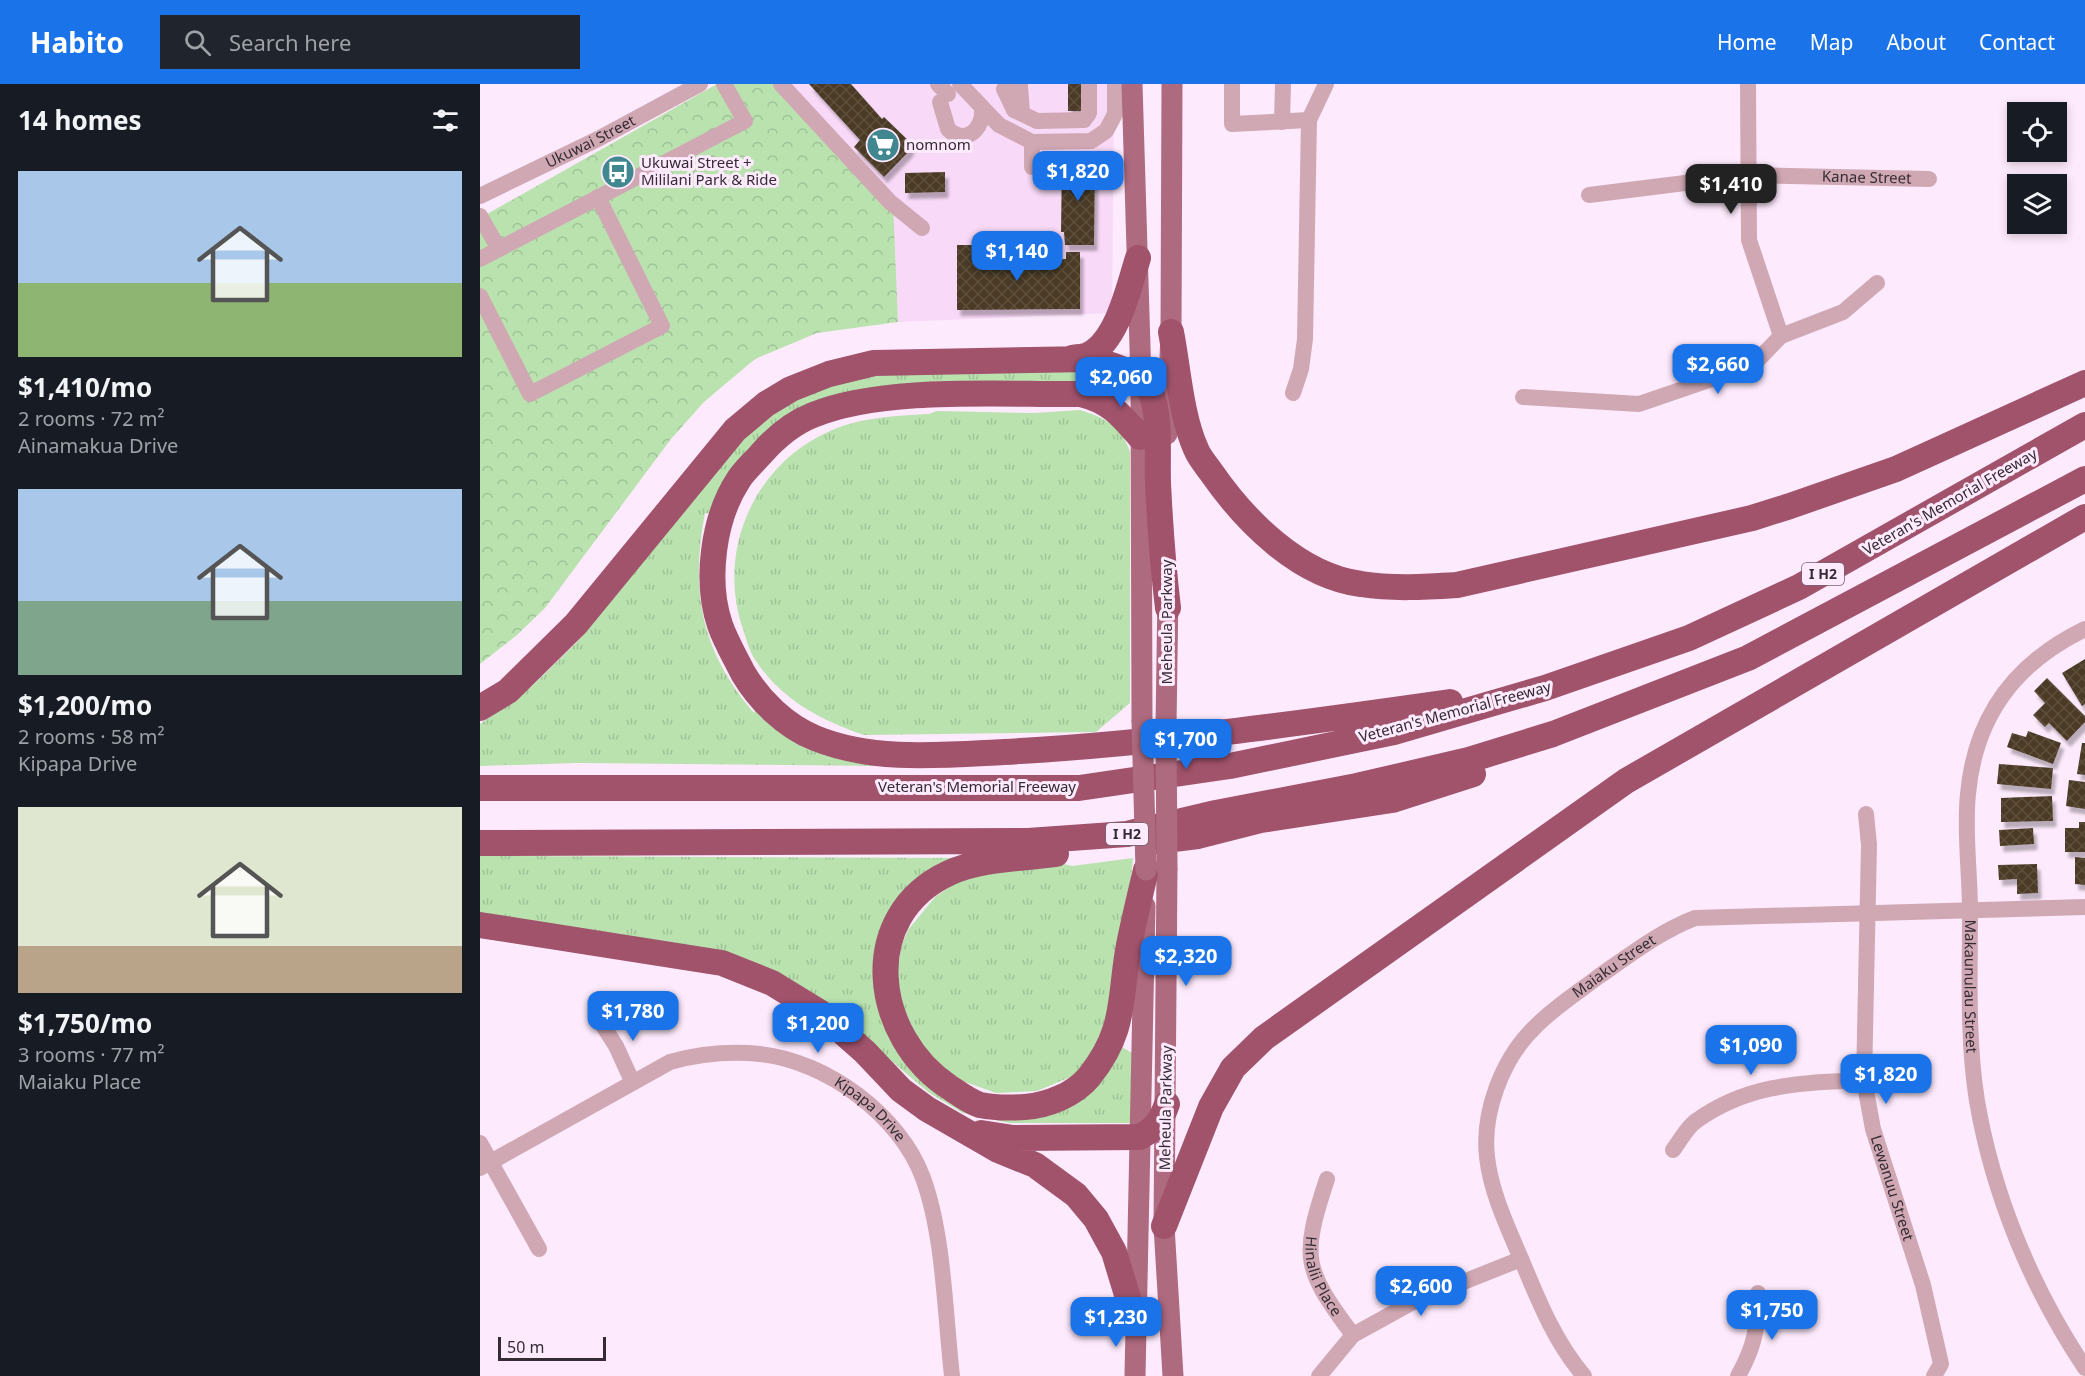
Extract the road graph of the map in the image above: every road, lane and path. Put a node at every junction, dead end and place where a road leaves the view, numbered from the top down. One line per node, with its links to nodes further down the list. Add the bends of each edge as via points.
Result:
1 (700, 84): 24 (street, Ukuwai Street)
2 (724, 84): 25 (street, via 745,121)
3 (781, 84): 27 (street, via 890,202)
4 (1007, 84): 16 (street, via 1007,99 1014,110)
5 (1016, 84): 16 (street, via 1020,86)
6 (1089, 84): 16 (street, via 1089,112 1084,120 1037,121)
7 (1115, 84): 19 (street, via 1115,114 1099,136 1091,141)
8 (1132, 84): 29 (main road, Meheula Parkway)
9 (1172, 84): 33 (main road, Meheula Parkway)
10 (1232, 84): 18 (street, via 1232,124)
11 (1283, 84): 18 (street)
12 (1326, 84): 17 (street)
13 (1748, 84): 21 (street)
14 (949, 90): 15 (street); 15 (street, via 948,129 959,136 977,130 983,119)
15 (982, 109): 19 (street, via 999,125)
16 (1022, 113)
17 (1309, 120): 18 (street); 38 (street, via 1305,339)
18 (1282, 122)
19 (1032, 142): 20 (street)
20 (1032, 167)
21 (1749, 175): 22 (street, Kanae Street); 23 (street, Kanae Street); 34 (street, via 1749,240)
22 (1929, 179)
23 (1589, 195)
24 (480, 196)
25 (598, 197): 28 (street); 32 (street, via 662,326 530,394)
26 (480, 216): 28 (street)
27 (922, 228)
28 (499, 249): 30 (street)
29 (1138, 258): 35 (highway, via 1118,319 1107,337 1090,355); 36 (main road, Meheula Parkway)
30 (480, 259)
31 (1877, 283): 34 (street, via 1843,312)
32 (480, 296)
33 (1171, 333): 37 (highway, via 1196,450 1241,512 1281,549 1319,570 1359,584 1408,588 1457,585 1752,518 1896,469); 44 (main road, Meheula Parkway)
34 (1780, 336): 39 (street, via 1753,365 1639,404)
35 (1069, 359): 36 (highway, via 1109,364); 48 (highway, via 874,363 791,389 735,430 542,661 508,691)
36 (1141, 380): 41 (main road, Meheula Parkway); 44 (highway, via 1150,391 1155,416)
37 (2085, 383)
38 (1293, 393)
39 (1522, 397)
40 (2085, 425): 47 (highway, Veteran's Memorial Freeway / I H2, via 1799,587 1689,638)
41 (1140, 437): 47 (highway, via 1101,399 1081,394 860,400 810,416 785,431 739,479 724,513 715,542 714,582 719,622 729,648 752,687 779,716 826,742 875,753 1084,748 1333,719); 52 (main road, Meheula Parkway, bridge, via 1142,722)
42 (2085, 479): 46 (highway, I H2)
43 (2085, 517): 67 (highway, via 1626,781 1264,1038 1233,1068 1211,1107)
44 (1168, 608): 52 (main road, Meheula Parkway, bridge)
45 (2085, 629): 54 (street, Makaunulau Street, via 2025,668 1986,720 1971,767 1967,796)
46 (1748, 658): 51 (highway, I H2, via 1553,734 1469,760 1126,834 1028,841); 52 (highway, via 1571,741 1392,800 1261,820 1198,836 968,865 947,874 918,892 898,917 888,946 884,972 890,1008 915,1059 932,1076 978,1104 1006,1108 1039,1106 1064,1096 1088,1078 1108,1050 1120,1022 1129,946)
47 (1545, 688): 49 (highway, Veteran's Memorial Freeway / I H2, via 1394,732 1230,766 1079,788)
48 (480, 708)
49 (480, 788)
50 (1866, 814): 55 (street, Lewanuu Street)
51 (480, 843)
52 (1157, 869): 60 (main road, Meheula Parkway); 62 (main road, Meheula Parkway)
53 (2085, 907): 54 (street, Maiaku Street)
54 (1970, 910): 55 (street, Maiaku Street); 73 (street, Makaunulau Street, via 1968,999 1977,1101 1988,1154 2029,1270)
55 (1867, 913): 58 (street, Lewanuu Street); 69 (street, Maiaku Street, via 1695,918 1667,928 1534,1028 1503,1074 1488,1127 1490,1167 1499,1205)
56 (480, 925): 61 (highway, via 722,963 772,983 821,1013 901,1090)
57 (600, 1022): 59 (street)
58 (1864, 1080): 64 (street, via 1790,1083 1743,1096 1695,1122); 80 (street, Lewanuu Street, via 1873,1129 1930,1312 1941,1364)
59 (632, 1081): 65 (street, Kipapa Drive); 74 (street, Kipapa Drive, via 670,1062 696,1055 761,1054 801,1064 862,1099 913,1156 922,1177 936,1238)
60 (1167, 1104): 62 (highway, via 1158,1125); 67 (main road, Meheula Parkway)
61 (949, 1122): 62 (highway, via 978,1133 1014,1138); 71 (highway, via 998,1150 1035,1165 1076,1195 1096,1219 1114,1252)
62 (1140, 1137): 71 (main road, Meheula Parkway)
63 (480, 1143): 65 (street)
64 (1673, 1150)
65 (485, 1165): 68 (street)
66 (1327, 1179): 72 (street, Hinalii Place, via 1311,1228 1311,1266 1322,1293)
67 (1164, 1227): 76 (main road, Meheula Parkway)
68 (539, 1248)
69 (1521, 1259): 72 (street, via 1413,1302); 78 (street, Maiaku Street, via 1553,1334)
70 (1758, 1293): 79 (street, via 1758,1328)
71 (1135, 1321): 75 (main road, Meheula Parkway)
72 (1353, 1335): 77 (street)
73 (2085, 1368)
74 (952, 1376)
75 (1135, 1376)
76 (1173, 1376)
77 (1319, 1376)
78 (1584, 1376)
79 (1738, 1376)
80 (1934, 1376)

